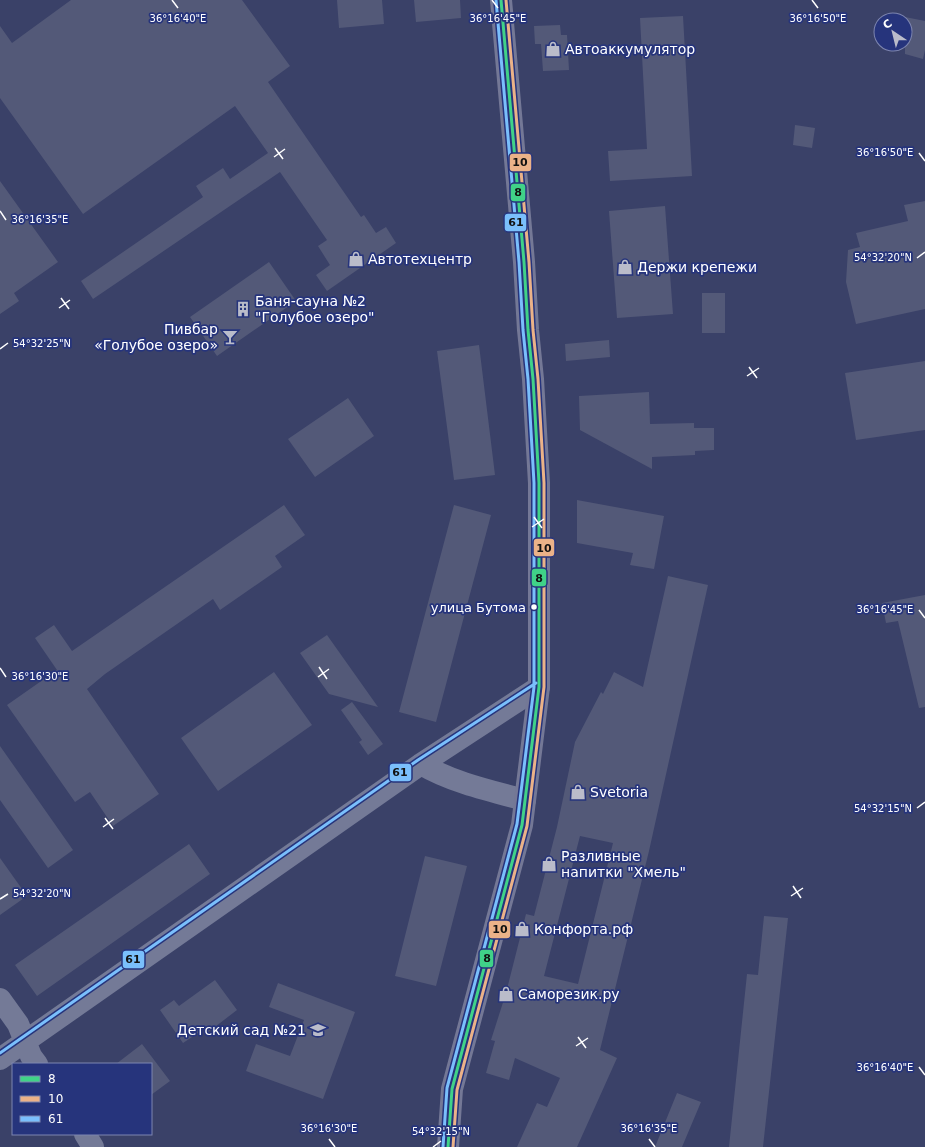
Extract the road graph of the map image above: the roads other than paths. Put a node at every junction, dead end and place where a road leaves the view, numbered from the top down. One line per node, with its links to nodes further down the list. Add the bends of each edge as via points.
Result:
1 (501, 0): 2 (main road, via 524,262 539,483)
2 (539, 687): 3 (street); 4 (main road)
3 (421, 764): 4 (street, via 435,772); 6 (street)
4 (525, 800): 11 (main road, via 522,825 452,1089)
5 (0, 999): 6 (street, via 18,1024)
6 (25, 1041): 7 (street); 8 (street)
7 (0, 1059)
8 (36, 1063)
9 (86, 1135): 10 (street)
10 (94, 1147)
11 (448, 1147)

